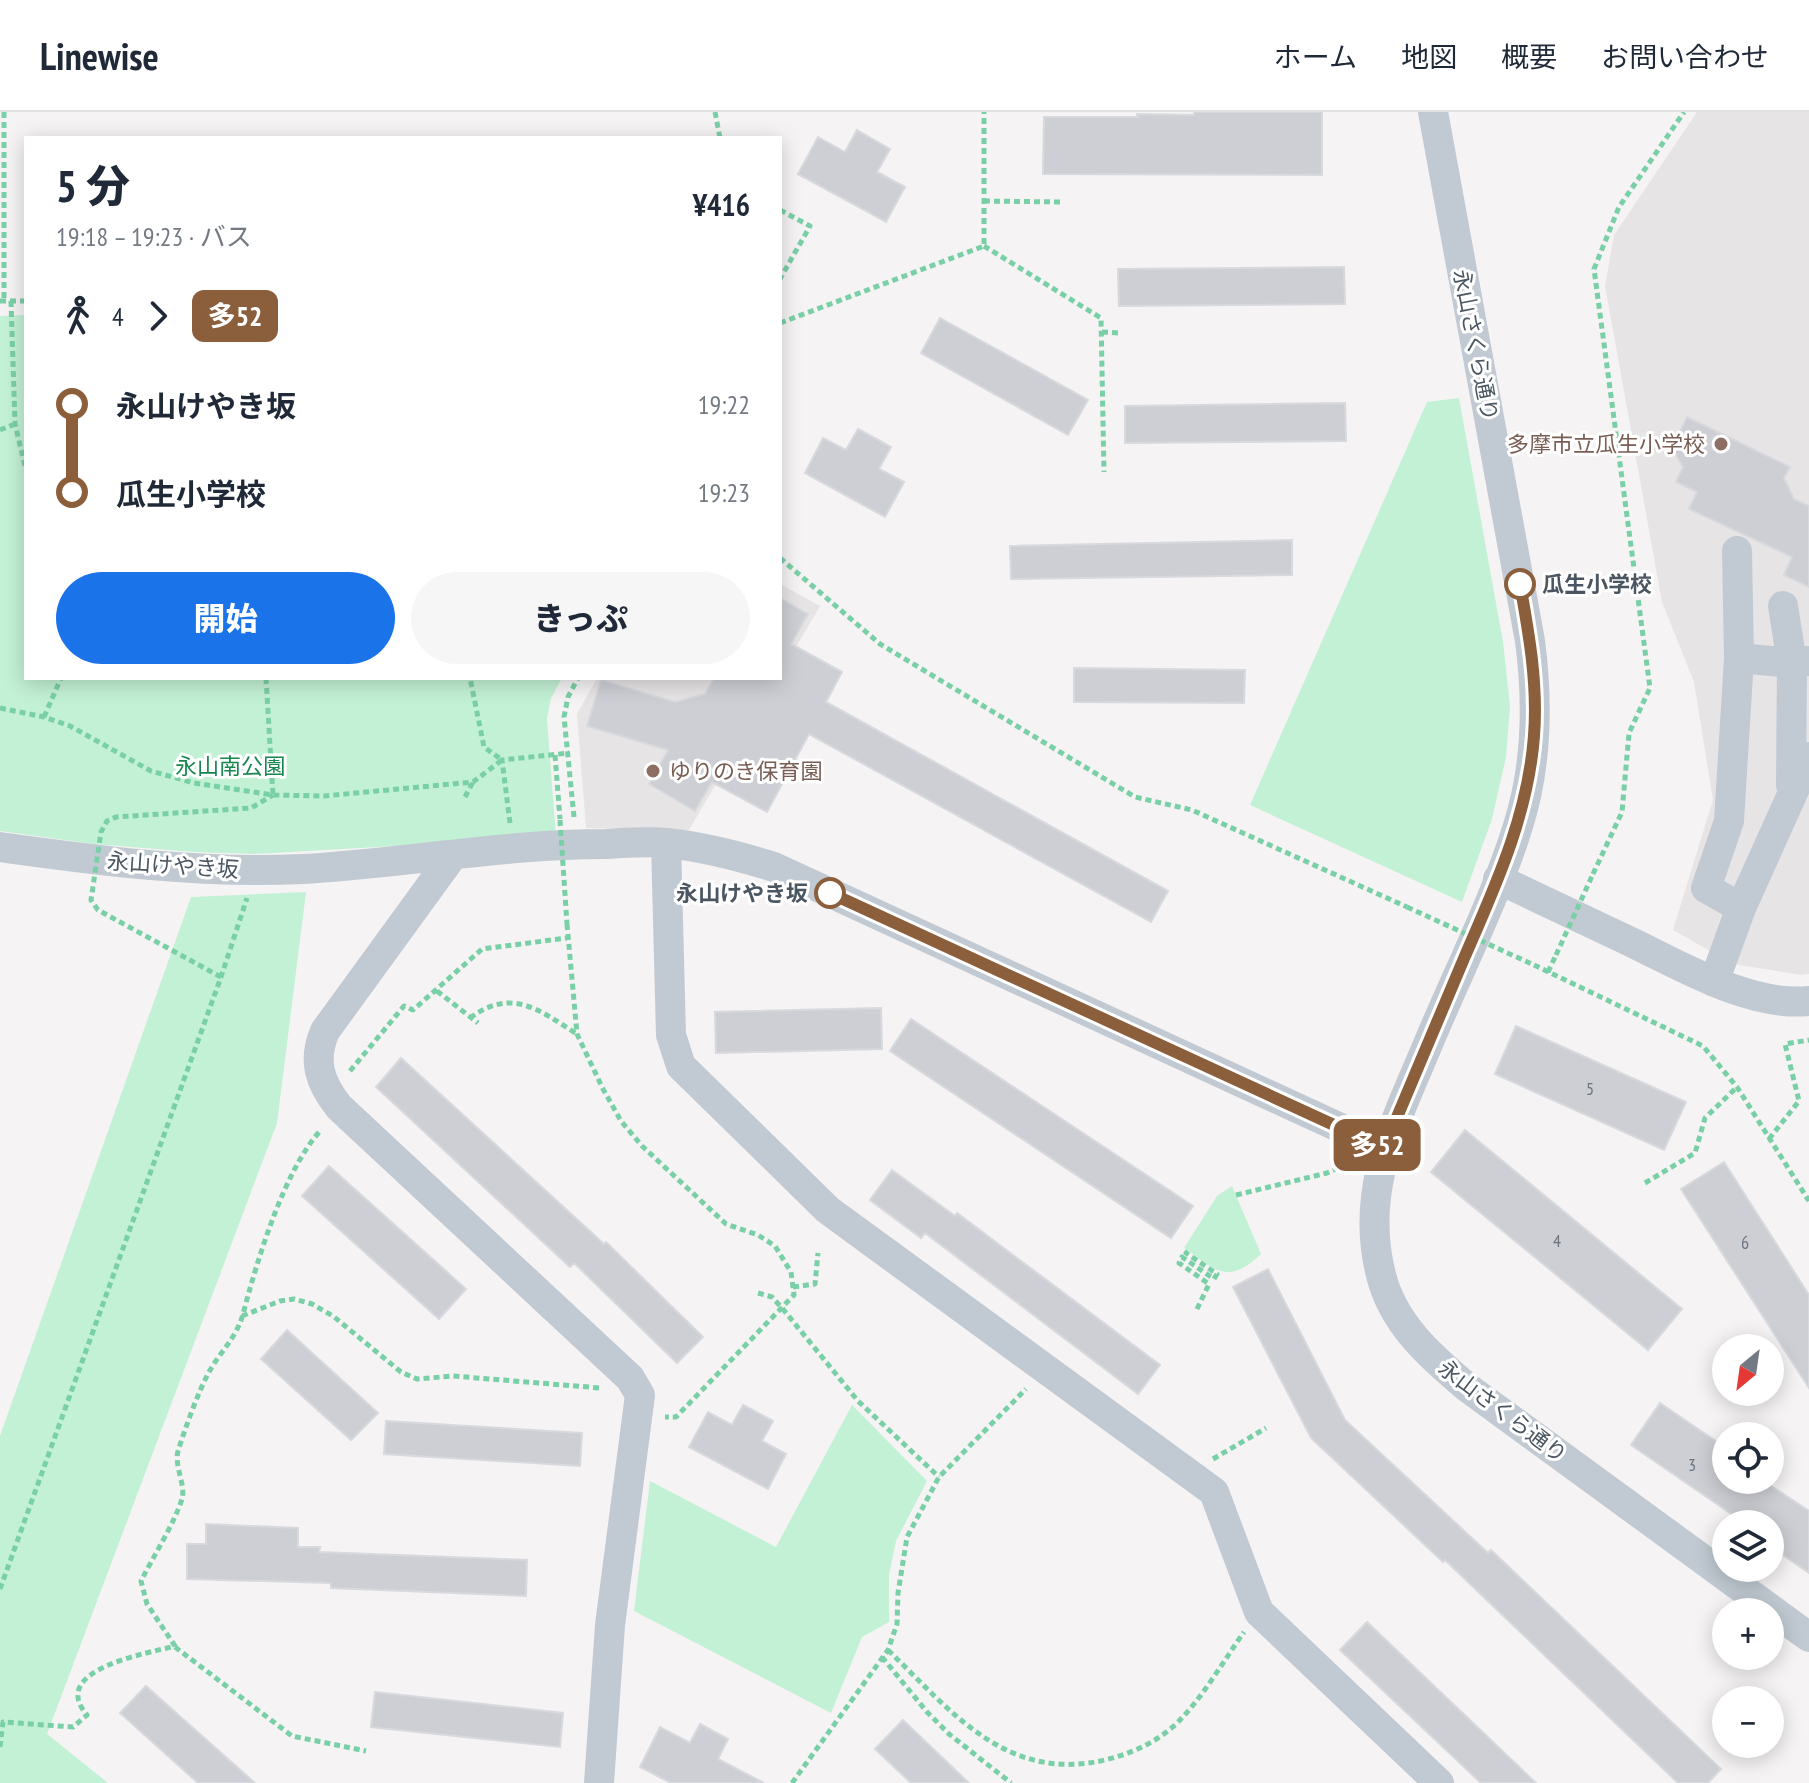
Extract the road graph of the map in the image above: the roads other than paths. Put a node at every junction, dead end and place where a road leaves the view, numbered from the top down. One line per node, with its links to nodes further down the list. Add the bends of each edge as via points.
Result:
1 (1433, 112): 11 (street, 永山さくら通り, via 1534,673 1526,795)
2 (1737, 551): 4 (street)
3 (1783, 606): 5 (street)
4 (1739, 658): 5 (street); 12 (street, via 1729,821 1706,888)
5 (1800, 662): 7 (street)
6 (1809, 757): 7 (street)
7 (1790, 795): 12 (street)
8 (666, 843): 10 (street, 永山けやき坂, via 568,832); 15 (street, 永山けやき坂, via 774,867); 18 (street, via 671,1035 681,1066 828,1210 1214,1492 1259,1612)
9 (0, 847): 10 (street, 永山けやき坂, via 129,864 256,870)
10 (453, 855): 17 (street, via 325,1031 317,1064 324,1088 339,1107 630,1378 640,1395 610,1625)
11 (1498, 879): 13 (street); 15 (street, 永山さくら通り)
12 (1741, 908): 13 (street)
13 (1714, 982): 14 (street, via 1796,1003)
14 (1809, 1001)
15 (1384, 1148): 16 (street, 永山さくら通り, via 1374,1213 1375,1248 1392,1306 1411,1334 1468,1388)
16 (1809, 1637)
17 (599, 1783)
18 (1439, 1783)

